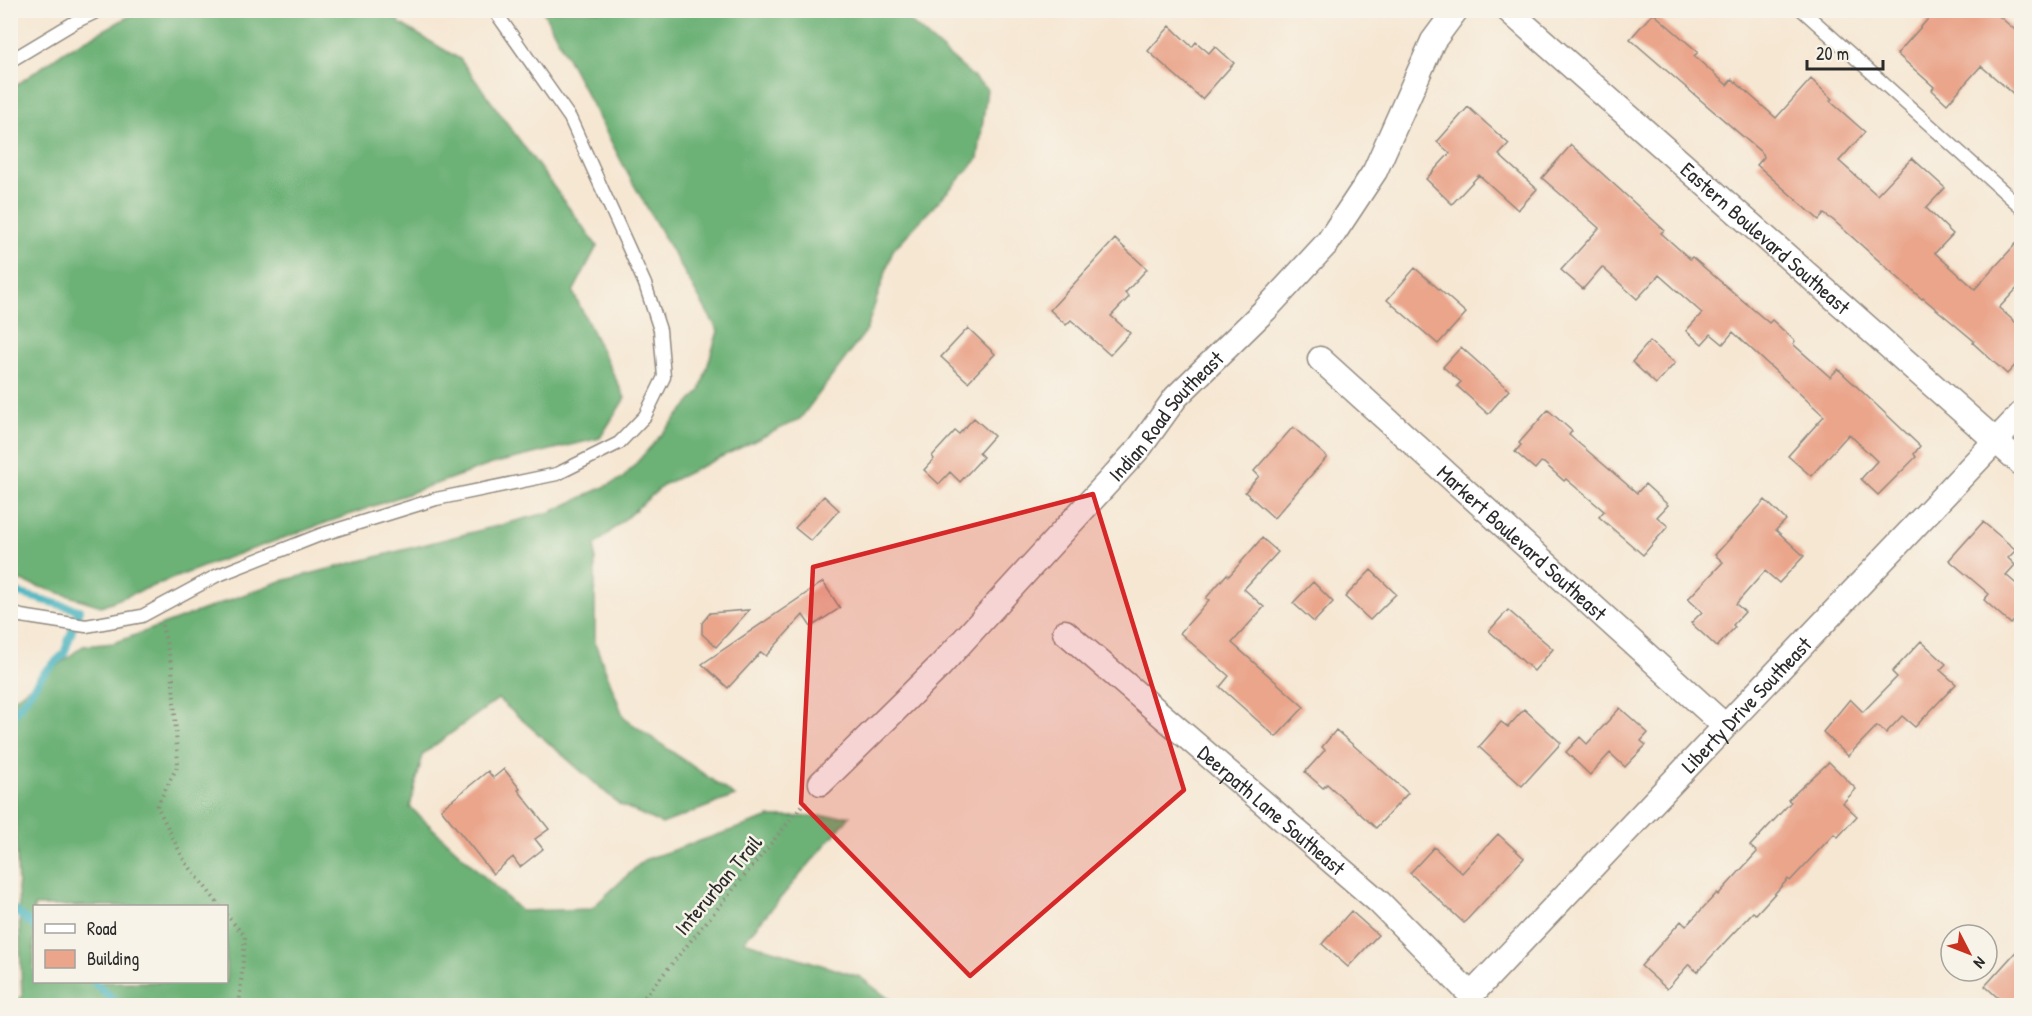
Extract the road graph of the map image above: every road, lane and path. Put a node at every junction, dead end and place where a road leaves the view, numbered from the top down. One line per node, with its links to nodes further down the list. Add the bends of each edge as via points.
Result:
1 (100, 10): 6 (lane)
2 (494, 10): 12 (lane, via 570,118 645,284 660,330 664,377 645,416 619,443 557,474 436,499 320,534 216,576)
3 (1456, 10): 16 (street, Indian Road Southeast, via 1432,41 1375,171 1328,242 1176,397 1140,447 941,665)
4 (1508, 10): 10 (street, Eastern Boulevard Southeast)
5 (1802, 10): 7 (lane)
6 (10, 61)
7 (2022, 208)
8 (1320, 359): 15 (street, Markert Boulevard Southeast)
9 (2022, 413): 10 (street, Liberty Drive Southeast)
10 (1996, 441): 11 (street, Eastern Boulevard Southeast); 15 (street, Liberty Drive Southeast)
11 (2022, 464)
12 (158, 607): 13 (lane, via 142,616 86,626); 17 (path, via 172,667 178,765 157,806 184,860)
13 (10, 612)
14 (1065, 632): 19 (street, Deerpath Lane Southeast, via 1379,902)
15 (1725, 726): 19 (street, Liberty Drive Southeast)
16 (821, 783): 21 (path, Interurban Trail)
17 (219, 905)
18 (228, 917): 20 (path, via 244,938)
19 (1471, 995)
20 (239, 1005)
21 (637, 1005)

